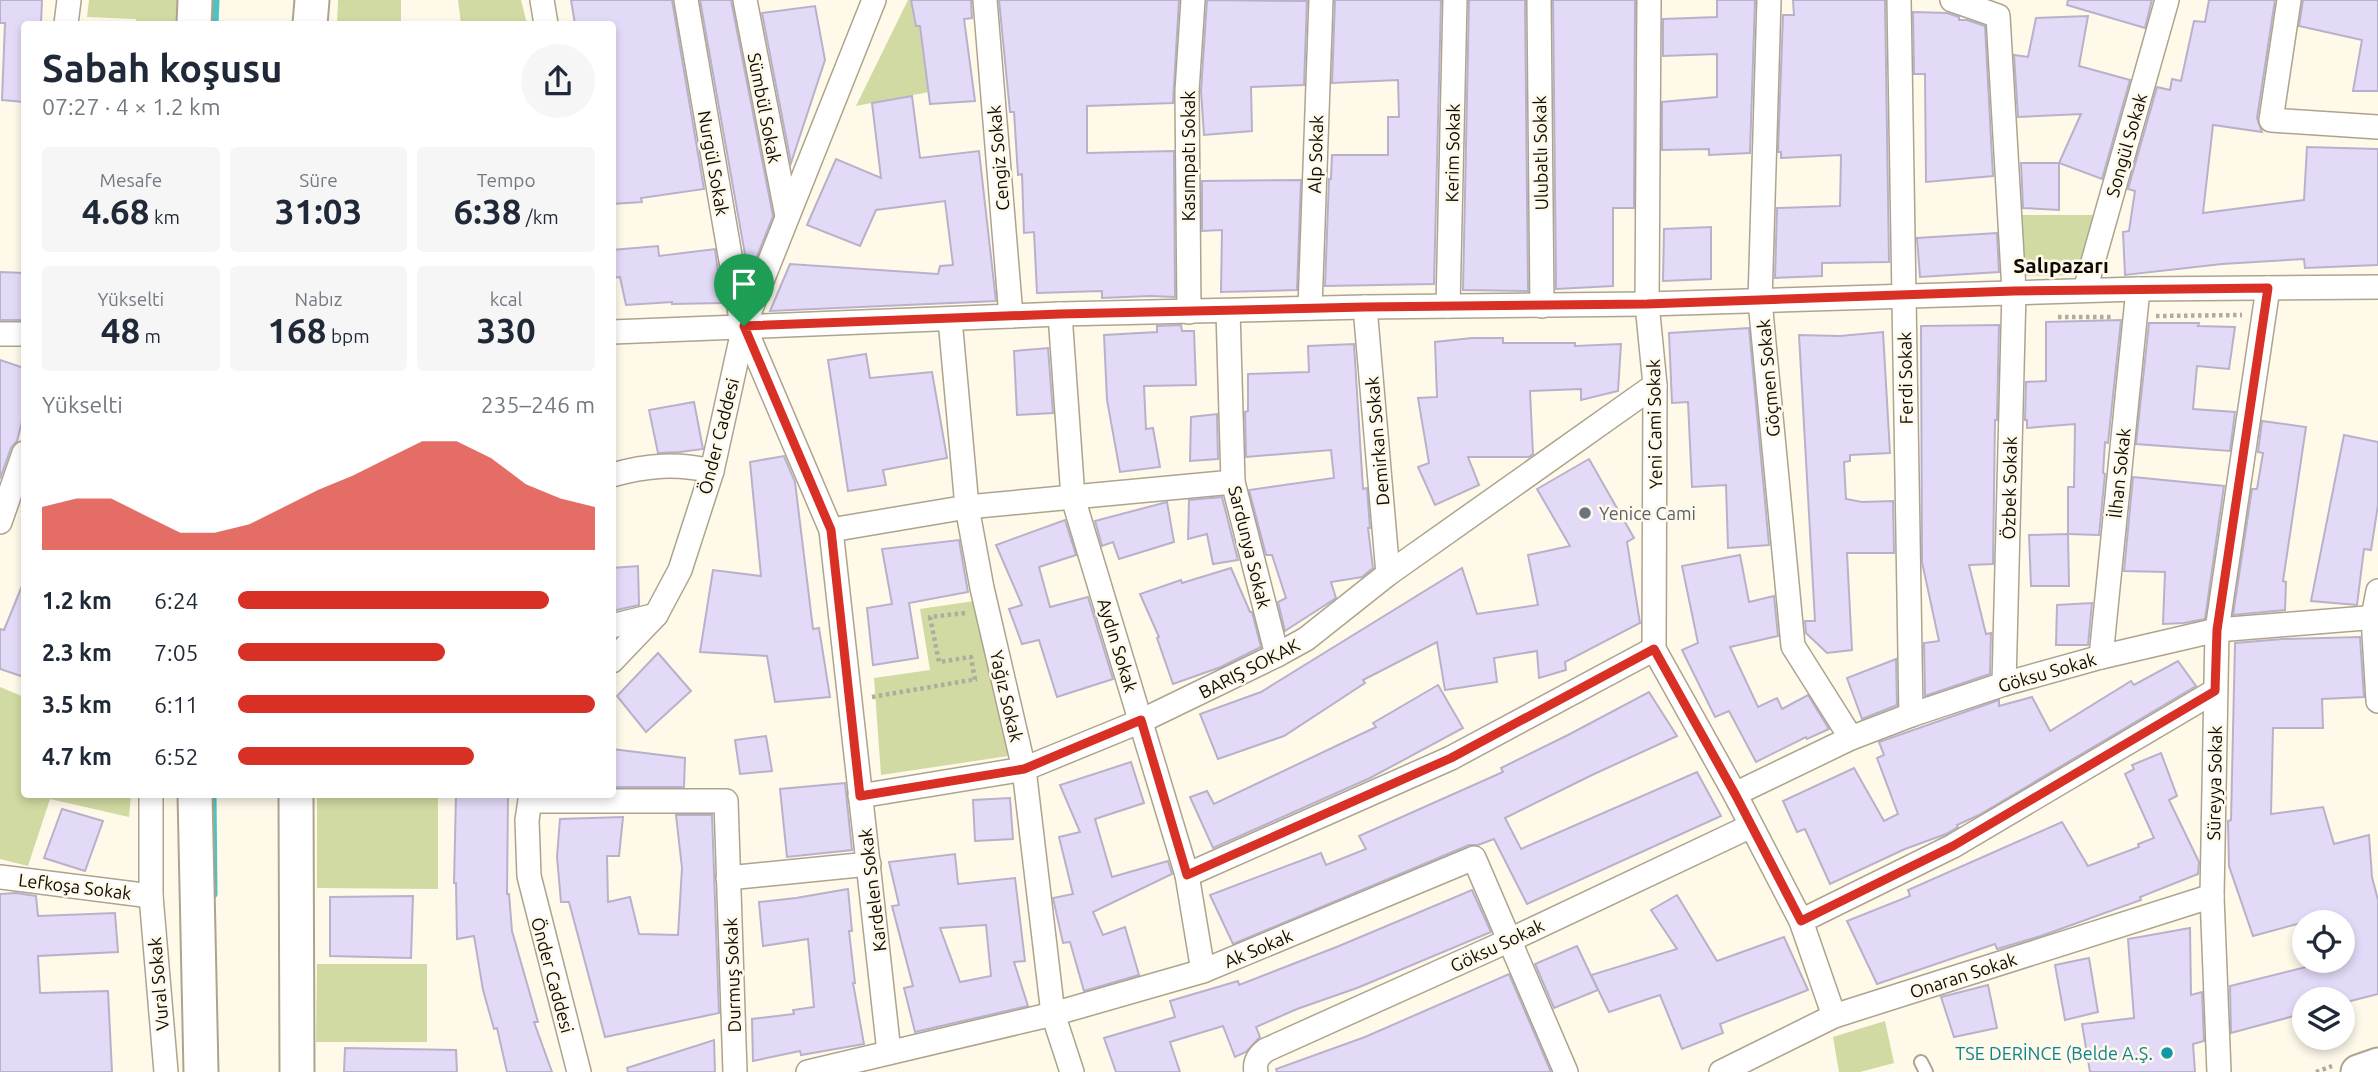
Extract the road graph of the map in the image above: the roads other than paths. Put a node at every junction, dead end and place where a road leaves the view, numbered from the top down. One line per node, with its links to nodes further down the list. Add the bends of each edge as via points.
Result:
1 (69, 0): 19 (street)
2 (195, 0): 20 (street)
3 (312, 0): 21 (street)
4 (542, 0): 22 (street)
5 (686, 0): 42 (street, Nurgül Sokak)
6 (744, 0): 24 (street, Sümbül Sokak)
7 (874, 0): 24 (street, Önder Caddesi)
8 (985, 0): 40 (street, Cengiz Sokak)
9 (1193, 0): 38 (street, Kasımpatı Sokak, via 1187,91)
10 (1321, 0): 36 (street, Alp Sokak)
11 (1455, 0): 33 (street, Kerim Sokak)
12 (1539, 0): 34 (street, Ulubatlı Sokak)
13 (1649, 0): 32 (street, Yeni Cami Sokak)
14 (1769, 0): 31 (street, Göçmen Sokak)
15 (1899, 0): 30 (street, Ferdi Sokak)
16 (1952, 0): 29 (street, via 1998,16)
17 (2168, 0): 28 (street, Songül Sokak)
18 (2289, 0): 23 (street, via 2271,120)
19 (66, 21)
20 (194, 21)
21 (310, 21)
22 (546, 21)
23 (2378, 127)
24 (786, 216): 42 (street, Önder Caddesi)
25 (2378, 287): 26 (street)
26 (2268, 288): 27 (street); 60 (street, Süreyya Sokak)
27 (2138, 289): 28 (street); 64 (street, İlhan Sokak)
28 (2085, 290): 29 (street)
29 (2014, 291): 30 (street); 65 (street, Özbek Sokak)
30 (1903, 295): 31 (street); 68 (street, Ferdi Sokak)
31 (1760, 301): 32 (street); 70 (street, Göçmen Sokak, via 1793,646)
32 (1647, 304): 34 (street); 46 (street, Yeni Cami Sokak)
33 (1448, 306): 34 (street); 35 (street)
34 (1542, 306)
35 (1365, 307): 36 (street); 55 (street, Demirkan Sokak)
36 (1310, 308): 37 (street)
37 (1228, 311): 38 (street); 50 (street, Sardunya Sokak)
38 (1189, 312): 39 (street)
39 (1060, 314): 40 (street); 51 (street, Aydın Sokak)
40 (1011, 316): 41 (street)
41 (950, 319): 42 (street); 52 (street, Yağız Sokak)
42 (744, 326): 43 (street); 48 (street, Önder Caddesi); 54 (street, Kardelen Sokak)
43 (616, 332)
44 (0, 334): 45 (street)
45 (21, 334)
46 (1656, 385): 55 (street, BARIŞ SOKAK); 61 (street, Yeni Cami Sokak)
47 (21, 462): 53 (street)
48 (712, 471): 49 (street, via 663,464); 57 (street, Önder Caddesi, via 680,570)
49 (616, 474)
50 (1233, 482): 51 (street); 62 (street, Sardunya Sokak)
51 (1073, 498): 52 (street); 69 (street, Aydın Sokak)
52 (967, 507): 54 (street); 71 (street, Yağız Sokak)
53 (0, 522)
54 (831, 530): 73 (street, Kardelen Sokak)
55 (1388, 574): 62 (street, BARIŞ SOKAK, via 1306,639)
56 (2378, 591): 58 (street)
57 (656, 615): 59 (street); 63 (street, Önder Caddesi)
58 (2376, 617): 60 (street, Göksu Sokak); 67 (street)
59 (616, 625)
60 (2217, 630): 64 (street, Göksu Sokak); 66 (street, Süreyya Sokak)
61 (1654, 649): 72 (street, Yeni Cami Sokak); 80 (street, via 1451,758)
62 (1277, 655): 69 (street, BARIŞ SOKAK)
63 (616, 657)
64 (2101, 657): 65 (street, Göksu Sokak)
65 (2004, 684): 68 (street, Göksu Sokak)
66 (2215, 691): 84 (street, Süreyya Sokak); 85 (street, via 1953,846)
67 (2378, 701)
68 (1911, 715): 70 (street, Göksu Sokak)
69 (1141, 720): 71 (street, BARIŞ SOKAK); 80 (street, Aydın Sokak)
70 (1851, 738): 72 (street, Göksu Sokak)
71 (1024, 769): 73 (street, BARIŞ SOKAK); 88 (street, Yağız Sokak)
72 (1735, 794): 78 (street, Yeni Cami Sokak)
73 (860, 796): 79 (street, Kardelen Sokak)
74 (151, 798): 83 (street, Vural Sokak)
75 (195, 798): 93 (street)
76 (296, 798): 94 (street)
77 (531, 798): 82 (street, Durmuş Sokak, via 726,801); 95 (street, Önder Caddesi, via 526,830 529,876)
78 (1751, 826): 85 (street, Yeni Cami Sokak); 86 (street, Göksu Sokak)
79 (869, 864): 82 (street); 90 (street, Kardelen Sokak)
80 (1187, 875): 87 (street, Aydın Sokak)
81 (0, 877): 83 (street, Lefkoşa Sokak)
82 (728, 878): 96 (street, Durmuş Sokak)
83 (151, 896): 92 (street, Vural Sokak)
84 (2213, 896): 89 (street, Onaran Sokak); 102 (street, Süreyya Sokak)
85 (1801, 921): 89 (street, Yeni Cami Sokak)
86 (1510, 940): 87 (street, Ak Sokak, via 1474,858); 99 (street, Göksu Sokak, via 1266,1050 1258,1056); 100 (street, Ak Sokak)
87 (1203, 971): 88 (street, Ak Sokak)
88 (1052, 1014): 90 (street, Ak Sokak); 98 (street, Yağız Sokak)
89 (1835, 1016): 101 (street, Onaran Sokak)
90 (890, 1052): 97 (street, Ak Sokak)
91 (2378, 1065): 103 (street)
92 (166, 1072)
93 (201, 1072)
94 (297, 1072)
95 (579, 1072)
96 (736, 1072)
97 (808, 1072)
98 (1072, 1072)
99 (1256, 1072)
100 (1566, 1072)
101 (1721, 1072)
102 (2219, 1072)
103 (2358, 1072)

